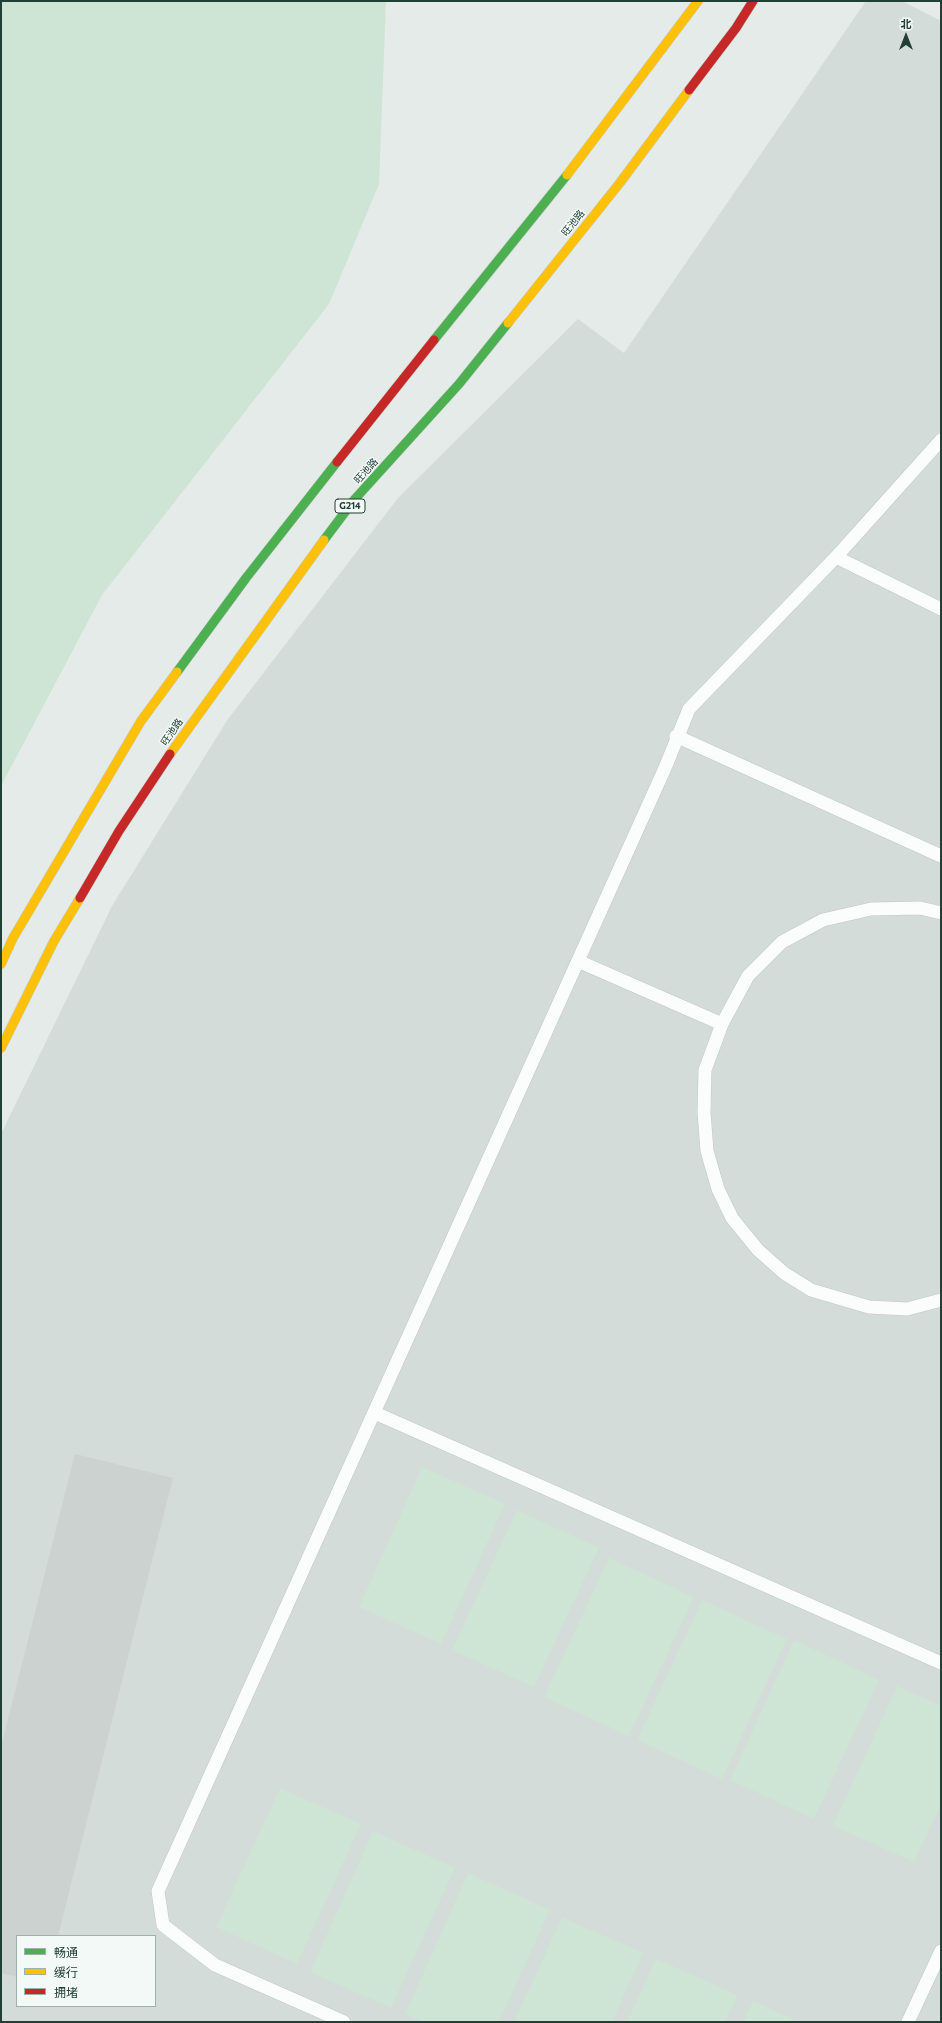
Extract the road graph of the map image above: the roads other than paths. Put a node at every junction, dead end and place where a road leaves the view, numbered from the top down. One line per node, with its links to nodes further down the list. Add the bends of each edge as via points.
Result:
1 (698, 1): 10 (highway, via 582,156 246,578 141,721 13,938)
2 (753, 1): 12 (highway, 旺池路 / G214, via 736,28 619,184 458,384 354,500 276,606 177,744 119,831 54,941)
3 (941, 440): 4 (lane)
4 (836, 557): 5 (lane); 6 (lane, via 689,709)
5 (941, 609)
6 (676, 736): 7 (lane); 9 (lane, via 665,768)
7 (941, 856)
8 (941, 913): 11 (lane, via 920,908 871,909 823,920 782,942 748,976)
9 (578, 961): 11 (lane); 14 (lane)
10 (1, 964)
11 (722, 1024): 13 (lane, via 705,1070 706,1151 718,1189 736,1223 758,1250 784,1273 811,1290 869,1307 907,1309)
12 (1, 1048)
13 (941, 1300)
14 (375, 1413): 15 (lane); 17 (lane, via 158,1891 164,1925 215,1965)
15 (941, 1663)
16 (941, 1951): 18 (lane)
17 (344, 2022)
18 (908, 2022)

